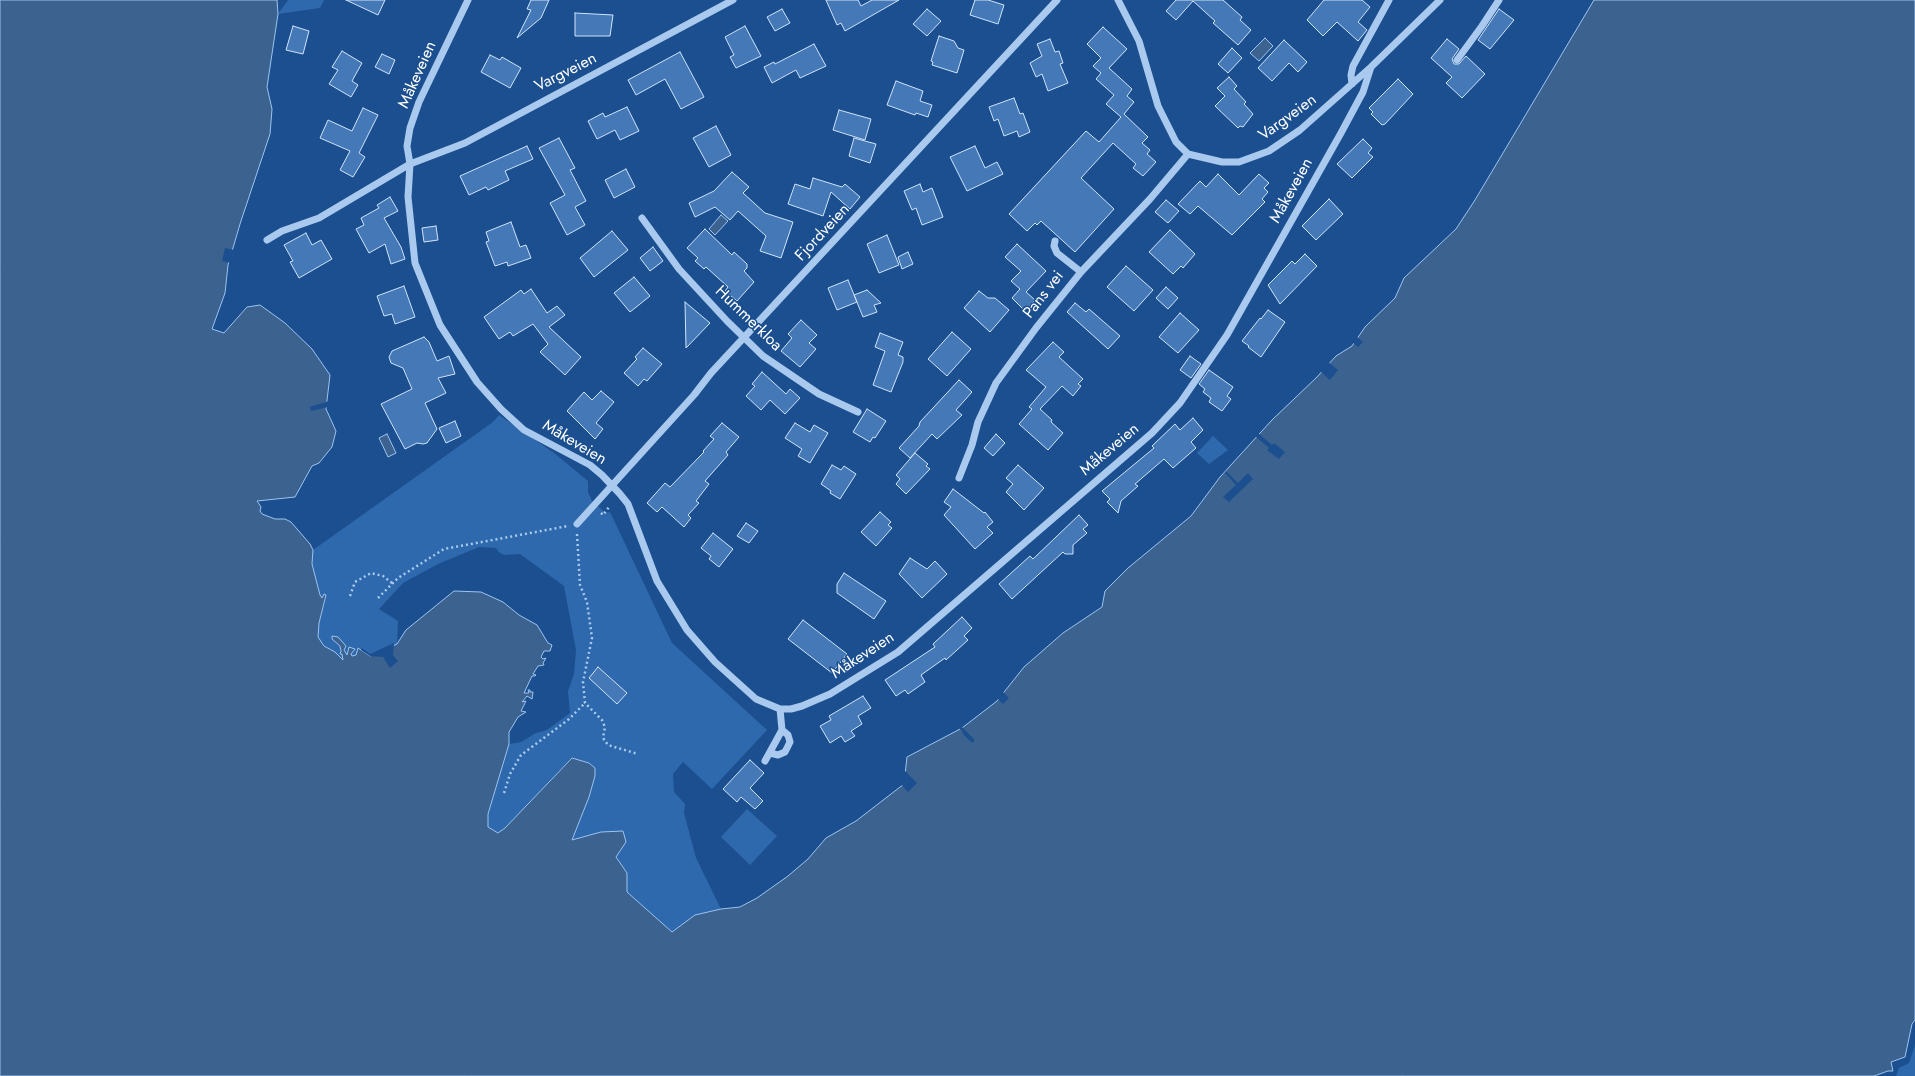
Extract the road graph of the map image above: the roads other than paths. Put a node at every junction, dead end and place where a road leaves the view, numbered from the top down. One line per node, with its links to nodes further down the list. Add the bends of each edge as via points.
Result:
1 (468, 0): 12 (street, Måkeveien, via 425,89 410,128 407,146)
2 (733, 0): 12 (street, Vargveien, via 465,142)
3 (1057, 0): 17 (street, Fjordveien)
4 (1118, 0): 11 (street, via 1139,41 1163,119 1176,142)
5 (1389, 0): 10 (street, via 1353,66)
6 (1440, 0): 9 (street, Vargveien)
7 (1499, 0): 8 (street)
8 (1457, 60)
9 (1371, 67): 10 (street, Vargveien); 22 (street, Måkeveien, via 1363,92 1228,335 1180,403 1152,433 898,652 830,694 802,706)
10 (1352, 84): 11 (street, Vargveien, via 1300,130 1270,151 1239,162 1222,162)
11 (1188, 154): 16 (street, Pans vei, via 1150,199)
12 (410, 164): 14 (street, via 319,218 282,231); 20 (street, Måkeveien, via 408,197 416,263 440,324 460,358 500,410 524,430 590,466)
13 (642, 218): 17 (street, Hummerkloa, via 679,269 727,322)
14 (267, 240)
15 (1055, 241): 16 (street, via 1054,246 1058,253)
16 (1081, 272): 19 (street, Pans vei, via 996,382 978,422)
17 (746, 338): 18 (street, Hummerkloa, via 763,356 819,394); 20 (street, Fjordveien)
18 (858, 412)
19 (959, 478)
20 (611, 485): 21 (street, Fjordveien); 22 (street, Måkeveien, via 628,504 657,581 687,630 715,662 756,699)
21 (577, 524)
22 (780, 709): 23 (street)
23 (782, 730): 24 (street); 24 (street, via 788,735 790,742 785,752 778,755)
24 (770, 752): 25 (street)
25 (765, 761)

